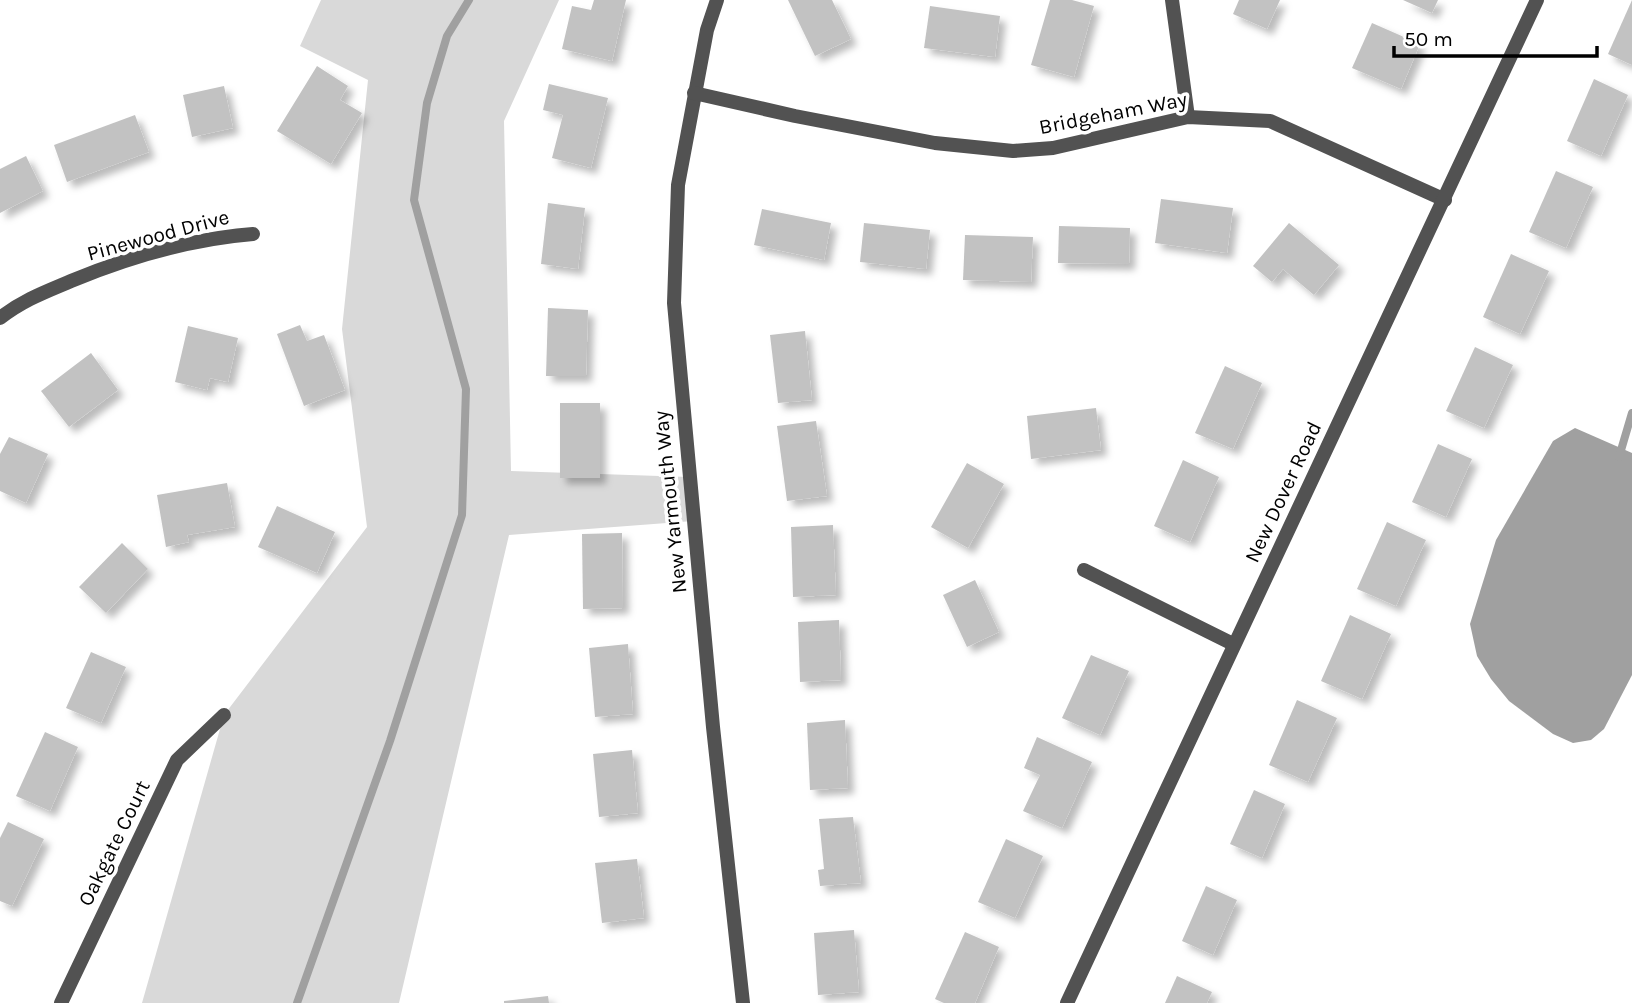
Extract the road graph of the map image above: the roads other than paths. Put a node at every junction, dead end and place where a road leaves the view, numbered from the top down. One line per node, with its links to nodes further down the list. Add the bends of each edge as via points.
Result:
1 (717, 0): 4 (street, New Yarmouth Way)
2 (1172, 0): 5 (street)
3 (1537, 0): 6 (street, New Dover Road)
4 (694, 93): 5 (street, Bridgeham Way, via 922,140 1013,151 1053,148); 13 (street, New Yarmouth Way, via 678,185 674,303)
5 (1188, 117): 6 (street, Bridgeham Way, via 1270,121)
6 (1445, 200): 10 (street, New Dover Road)
7 (253, 234): 8 (street, Pinewood Drive, via 219,237 114,263 21,302)
8 (0, 318)
9 (1084, 570): 10 (street)
10 (1233, 644): 14 (street, New Dover Road)
11 (224, 715): 12 (street, Oakgate Court, via 177,760)
12 (61, 1003)
13 (743, 1003)
14 (1067, 1003)

